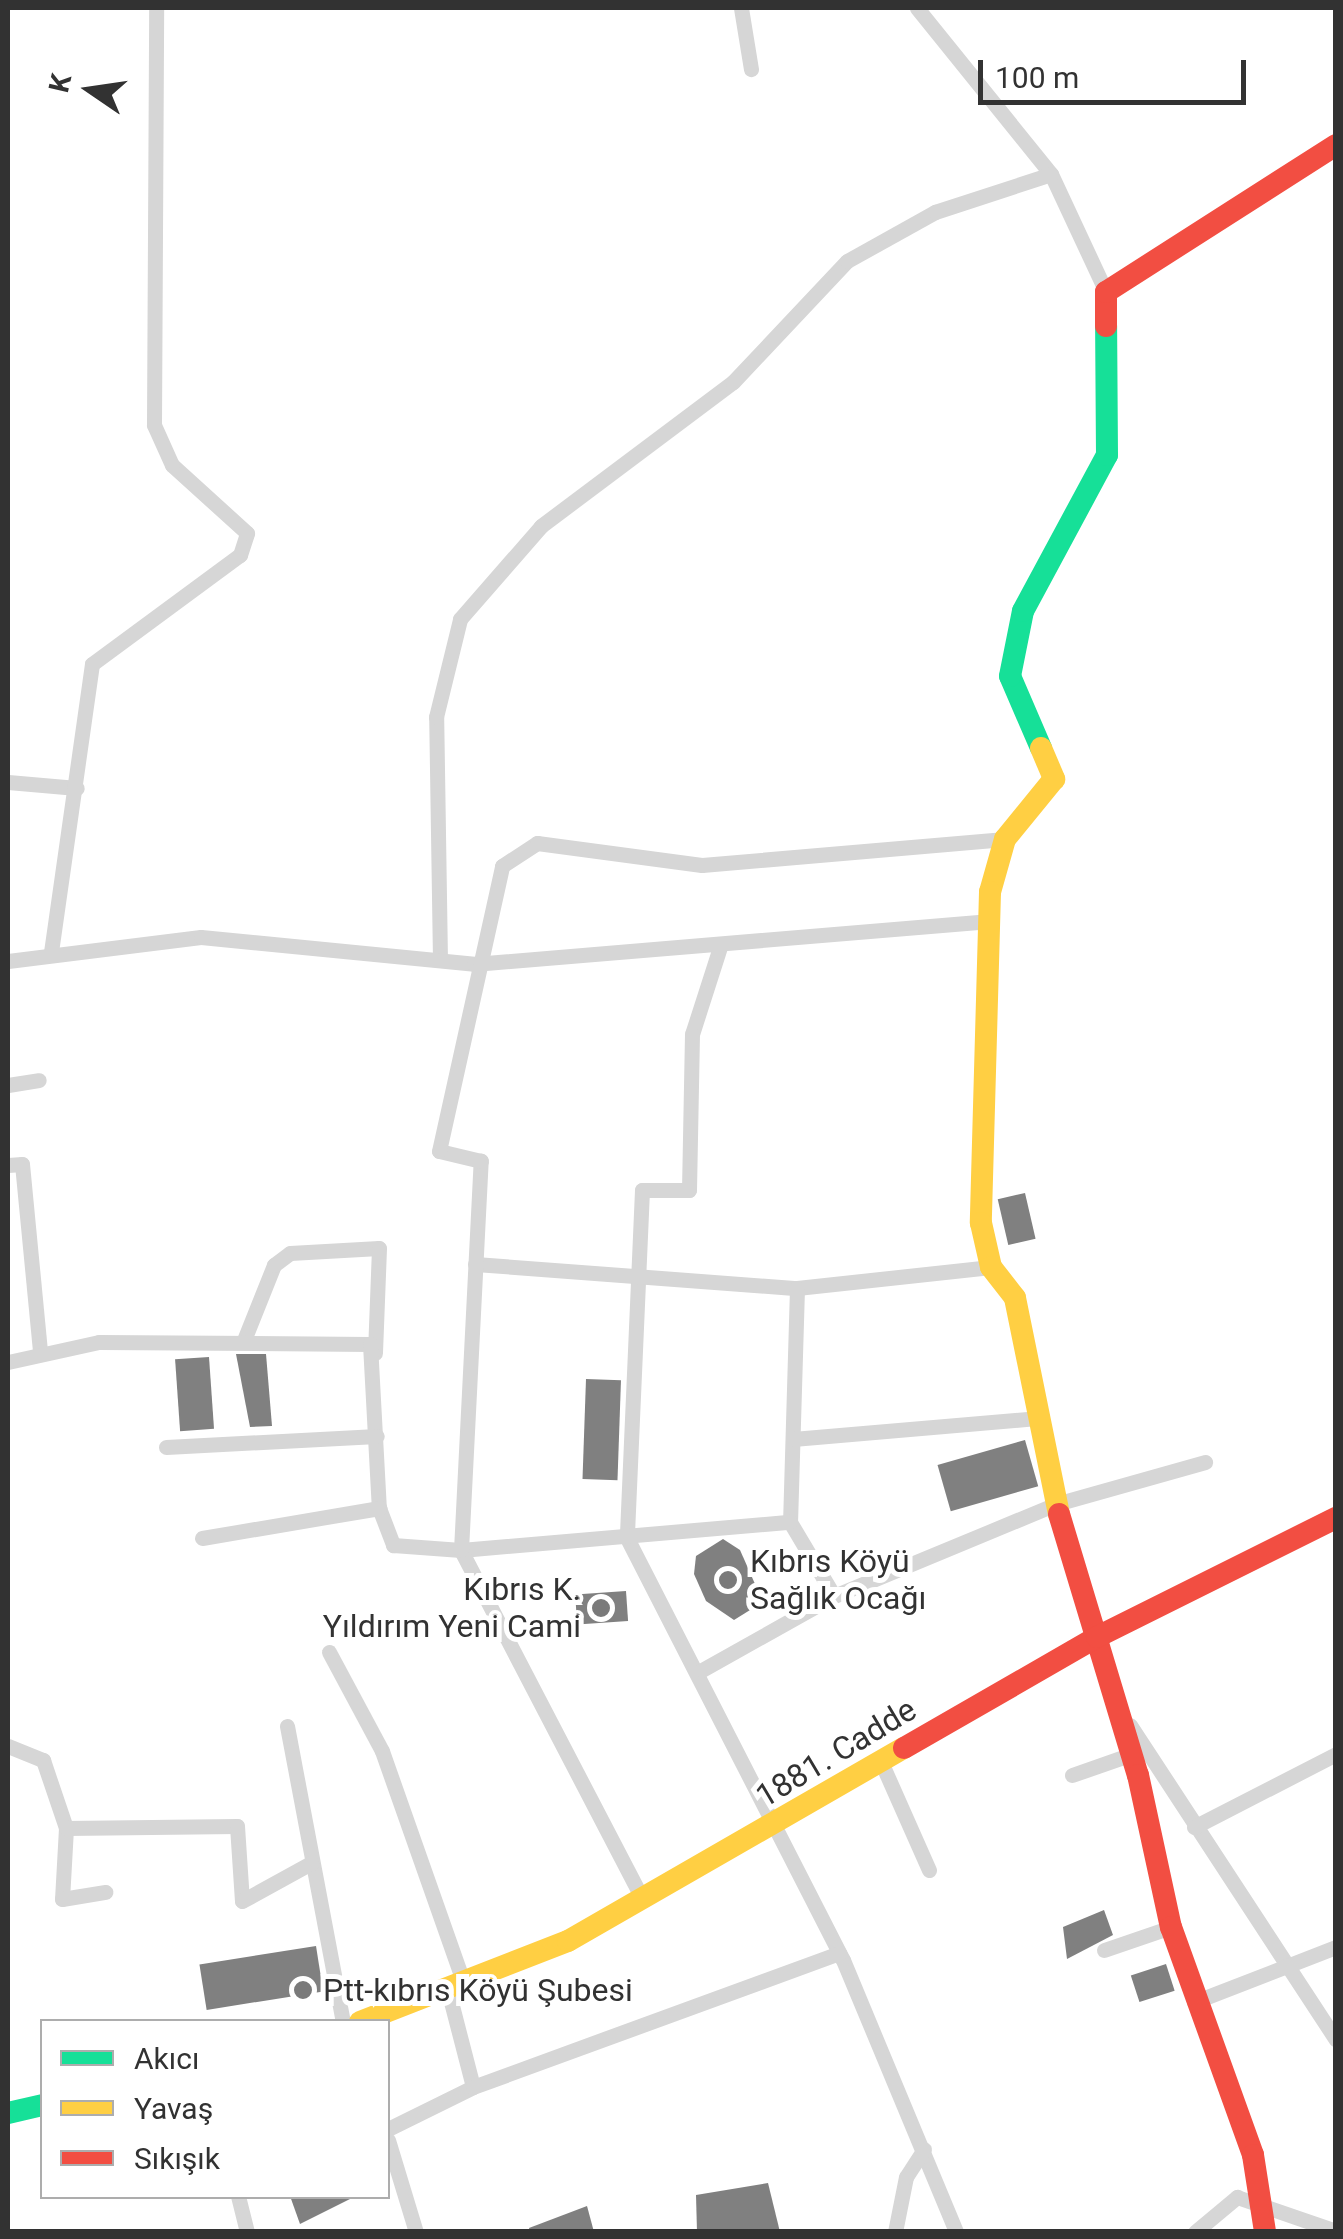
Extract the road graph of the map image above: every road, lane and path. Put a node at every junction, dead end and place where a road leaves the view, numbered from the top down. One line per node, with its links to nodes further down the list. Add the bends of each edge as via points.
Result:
1 (156, 8): 9 (street, via 154,425 172,465 247,533 240,555 92,664)
2 (741, 8): 4 (street)
3 (917, 8): 6 (street)
4 (751, 68)
5 (1336, 145): 7 (street)
6 (1051, 174): 7 (street); 14 (street, via 935,212 847,262 733,382 541,526 460,619 436,716)
7 (1106, 292): 10 (street, via 1108,455 1022,611 1010,676 1054,779)
8 (8, 782): 9 (street)
9 (77, 788): 13 (street)
10 (1005, 839): 11 (street, via 992,866); 16 (street, via 702,865 538,843 502,866)
11 (990, 920): 12 (street); 21 (street, via 981,1223)
12 (720, 947): 16 (street); 22 (street, via 692,1034 689,1190 642,1190)
13 (51, 952): 14 (street, via 201,937); 15 (street)
14 (440, 960): 16 (street)
15 (8, 961)
16 (474, 964): 20 (street, via 439,1152 481,1161)
17 (40, 1080): 18 (street)
18 (8, 1084)
19 (8, 1165): 25 (street, via 22,1164)
20 (474, 1264): 22 (street); 39 (street)
21 (991, 1267): 23 (street); 28 (street, via 1016,1298)
22 (638, 1278): 23 (street); 38 (street)
23 (797, 1288): 30 (street)
24 (244, 1340): 25 (street); 26 (street, via 354,1338); 26 (street, via 274,1265 290,1253 379,1248)
25 (40, 1350): 27 (street)
26 (375, 1357): 29 (street)
27 (8, 1362)
28 (1038, 1418): 30 (street); 33 (street)
29 (377, 1436): 31 (street); 34 (street)
30 (793, 1438): 36 (street)
31 (166, 1447)
32 (1205, 1462): 33 (street)
33 (1056, 1504): 40 (street); 41 (street)
34 (379, 1508): 37 (street); 39 (street, via 392,1546)
35 (1336, 1518): 41 (street, 1881. Cadde)
36 (790, 1522): 38 (street); 40 (street)
37 (202, 1538)
38 (628, 1538): 39 (street); 43 (street)
39 (461, 1550): 57 (street)
40 (834, 1596): 43 (street)
41 (1096, 1637): 44 (street); 49 (street, 1881. Cadde)
42 (329, 1652): 63 (street, via 382,1751)
43 (702, 1670): 51 (street)
44 (1118, 1707): 47 (street); 52 (street)
45 (287, 1726): 54 (street)
46 (8, 1746): 53 (street, via 43,1760)
47 (1132, 1754): 50 (street); 58 (street)
48 (1336, 1754): 52 (street)
49 (882, 1764): 51 (street, 1881. Cadde); 55 (street)
50 (1072, 1775)
51 (775, 1827): 57 (street, 1881. Cadde); 61 (street)
52 (1194, 1827): 62 (street)
53 (66, 1828): 54 (street, via 237,1826 242,1901); 56 (street, via 62,1900)
54 (311, 1863): 65 (street)
55 (929, 1870)
56 (105, 1892)
57 (644, 1900): 63 (street, 1881. Cadde)
58 (1171, 1928): 60 (street); 64 (street)
59 (1336, 1946): 62 (street)
60 (1104, 1950)
61 (839, 1953): 68 (street); 73 (street)
62 (1286, 1970): 64 (street); 67 (street)
63 (457, 1991): 66 (street, 1881. Cadde); 68 (street)
64 (1194, 2002): 75 (street, via 1253,2155)
65 (343, 2019)
66 (371, 2019)
67 (1336, 2040)
68 (473, 2087): 71 (street)
69 (40, 2105): 70 (street)
70 (8, 2113)
71 (390, 2128)
72 (390, 2147): 78 (street)
73 (924, 2149): 79 (street, via 906,2177); 80 (street)
74 (239, 2199): 77 (street)
75 (1260, 2205): 76 (street); 81 (street, via 1237,2197); 82 (street)
76 (1336, 2231)
77 (247, 2232)
78 (416, 2232)
79 (895, 2232)
80 (956, 2232)
81 (1195, 2232)
82 (1265, 2232)

